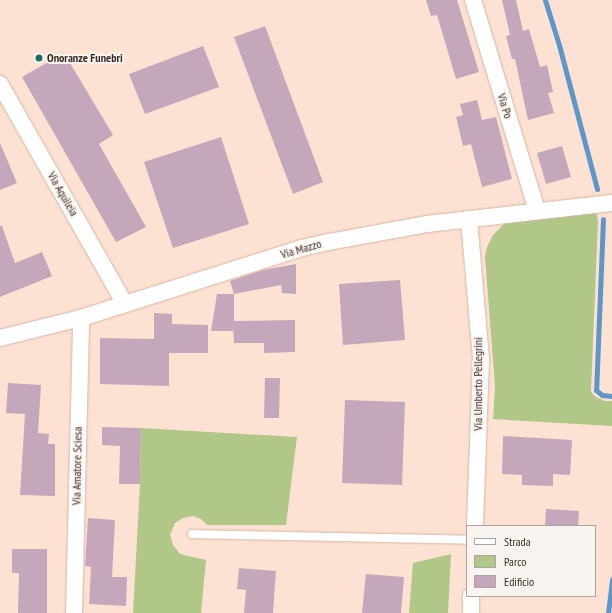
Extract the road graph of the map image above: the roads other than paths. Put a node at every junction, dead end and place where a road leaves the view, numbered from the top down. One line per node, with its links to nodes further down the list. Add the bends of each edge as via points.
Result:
1 (473, 0): 4 (street, Via Po)
2 (0, 84): 6 (street, Via Aquileia)
3 (612, 203): 4 (street, Via Mazzo)
4 (537, 211): 5 (street, Via Mazzo)
5 (469, 218): 6 (street, Via Mazzo, via 309,246); 9 (street, Via Umberto Pellegrini, via 481,360)
6 (125, 304): 7 (street, Via Mazzo)
7 (81, 318): 8 (street, Via Mazzo); 13 (street, Via Amatore Sciesa)
8 (0, 338)
9 (475, 525)
10 (192, 534): 11 (lane)
11 (466, 540)
12 (472, 597): 14 (street)
13 (74, 613)
14 (471, 613)

